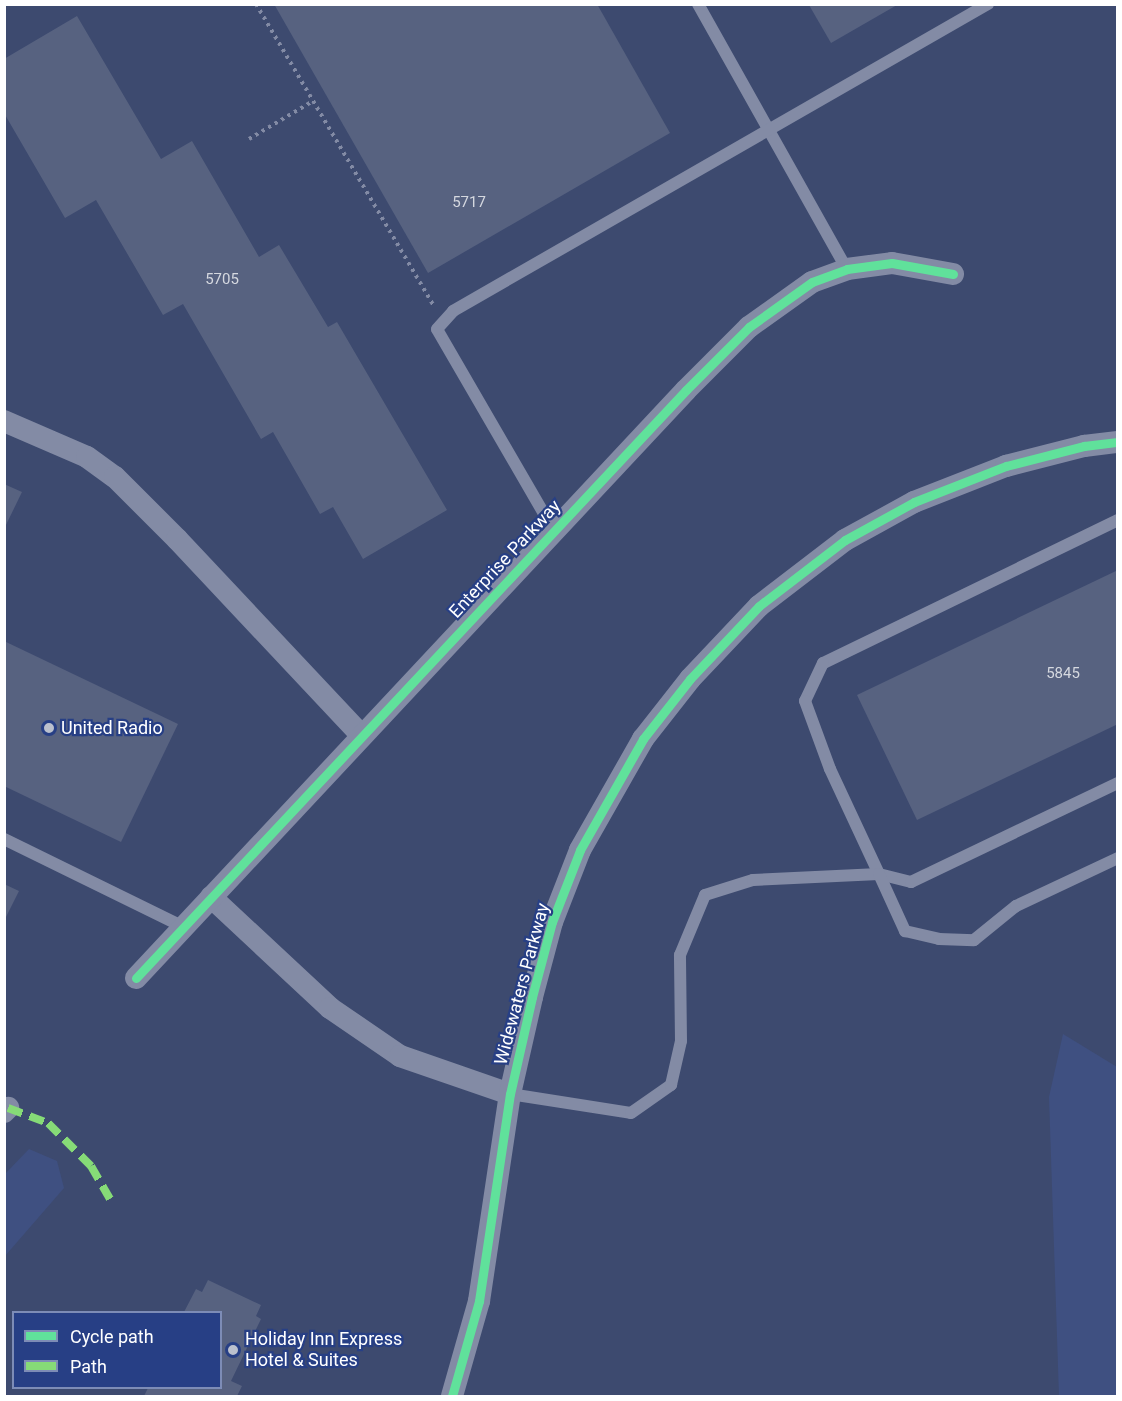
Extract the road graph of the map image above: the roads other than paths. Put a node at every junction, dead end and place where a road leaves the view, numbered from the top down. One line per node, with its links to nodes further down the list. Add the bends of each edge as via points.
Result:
1 (698, 4): 3 (lane)
2 (988, 4): 3 (lane)
3 (769, 131): 4 (lane); 9 (lane, via 453,311 437,329)
4 (847, 269): 5 (street, Enterprise Parkway, via 892,263); 9 (street, Enterprise Parkway, via 812,282 749,327)
5 (953, 274)
6 (4, 421): 10 (street, via 87,457 115,477)
7 (1118, 442): 18 (street, Widewaters Parkway, via 1084,446 1006,466 914,502 845,540 759,606 690,679 643,739 580,850 552,921)
8 (1118, 520): 14 (lane, via 824,663 805,701 830,769)
9 (554, 531): 10 (street, Enterprise Parkway)
10 (362, 736): 15 (street, Enterprise Parkway)
11 (1118, 783): 14 (lane, via 911,882)
12 (4, 839): 16 (lane)
13 (1118, 858): 14 (lane, via 1016,906 974,940 939,939 905,931)
14 (879, 874): 18 (lane, via 753,880 705,895 680,955 681,1041 670,1085 631,1113)
15 (211, 897): 16 (street, Enterprise Parkway); 18 (street, via 330,1008 400,1056)
16 (184, 927): 17 (street, Enterprise Parkway)
17 (136, 978)
18 (510, 1094): 19 (street, Widewaters Parkway, via 479,1301)
19 (452, 1396)

